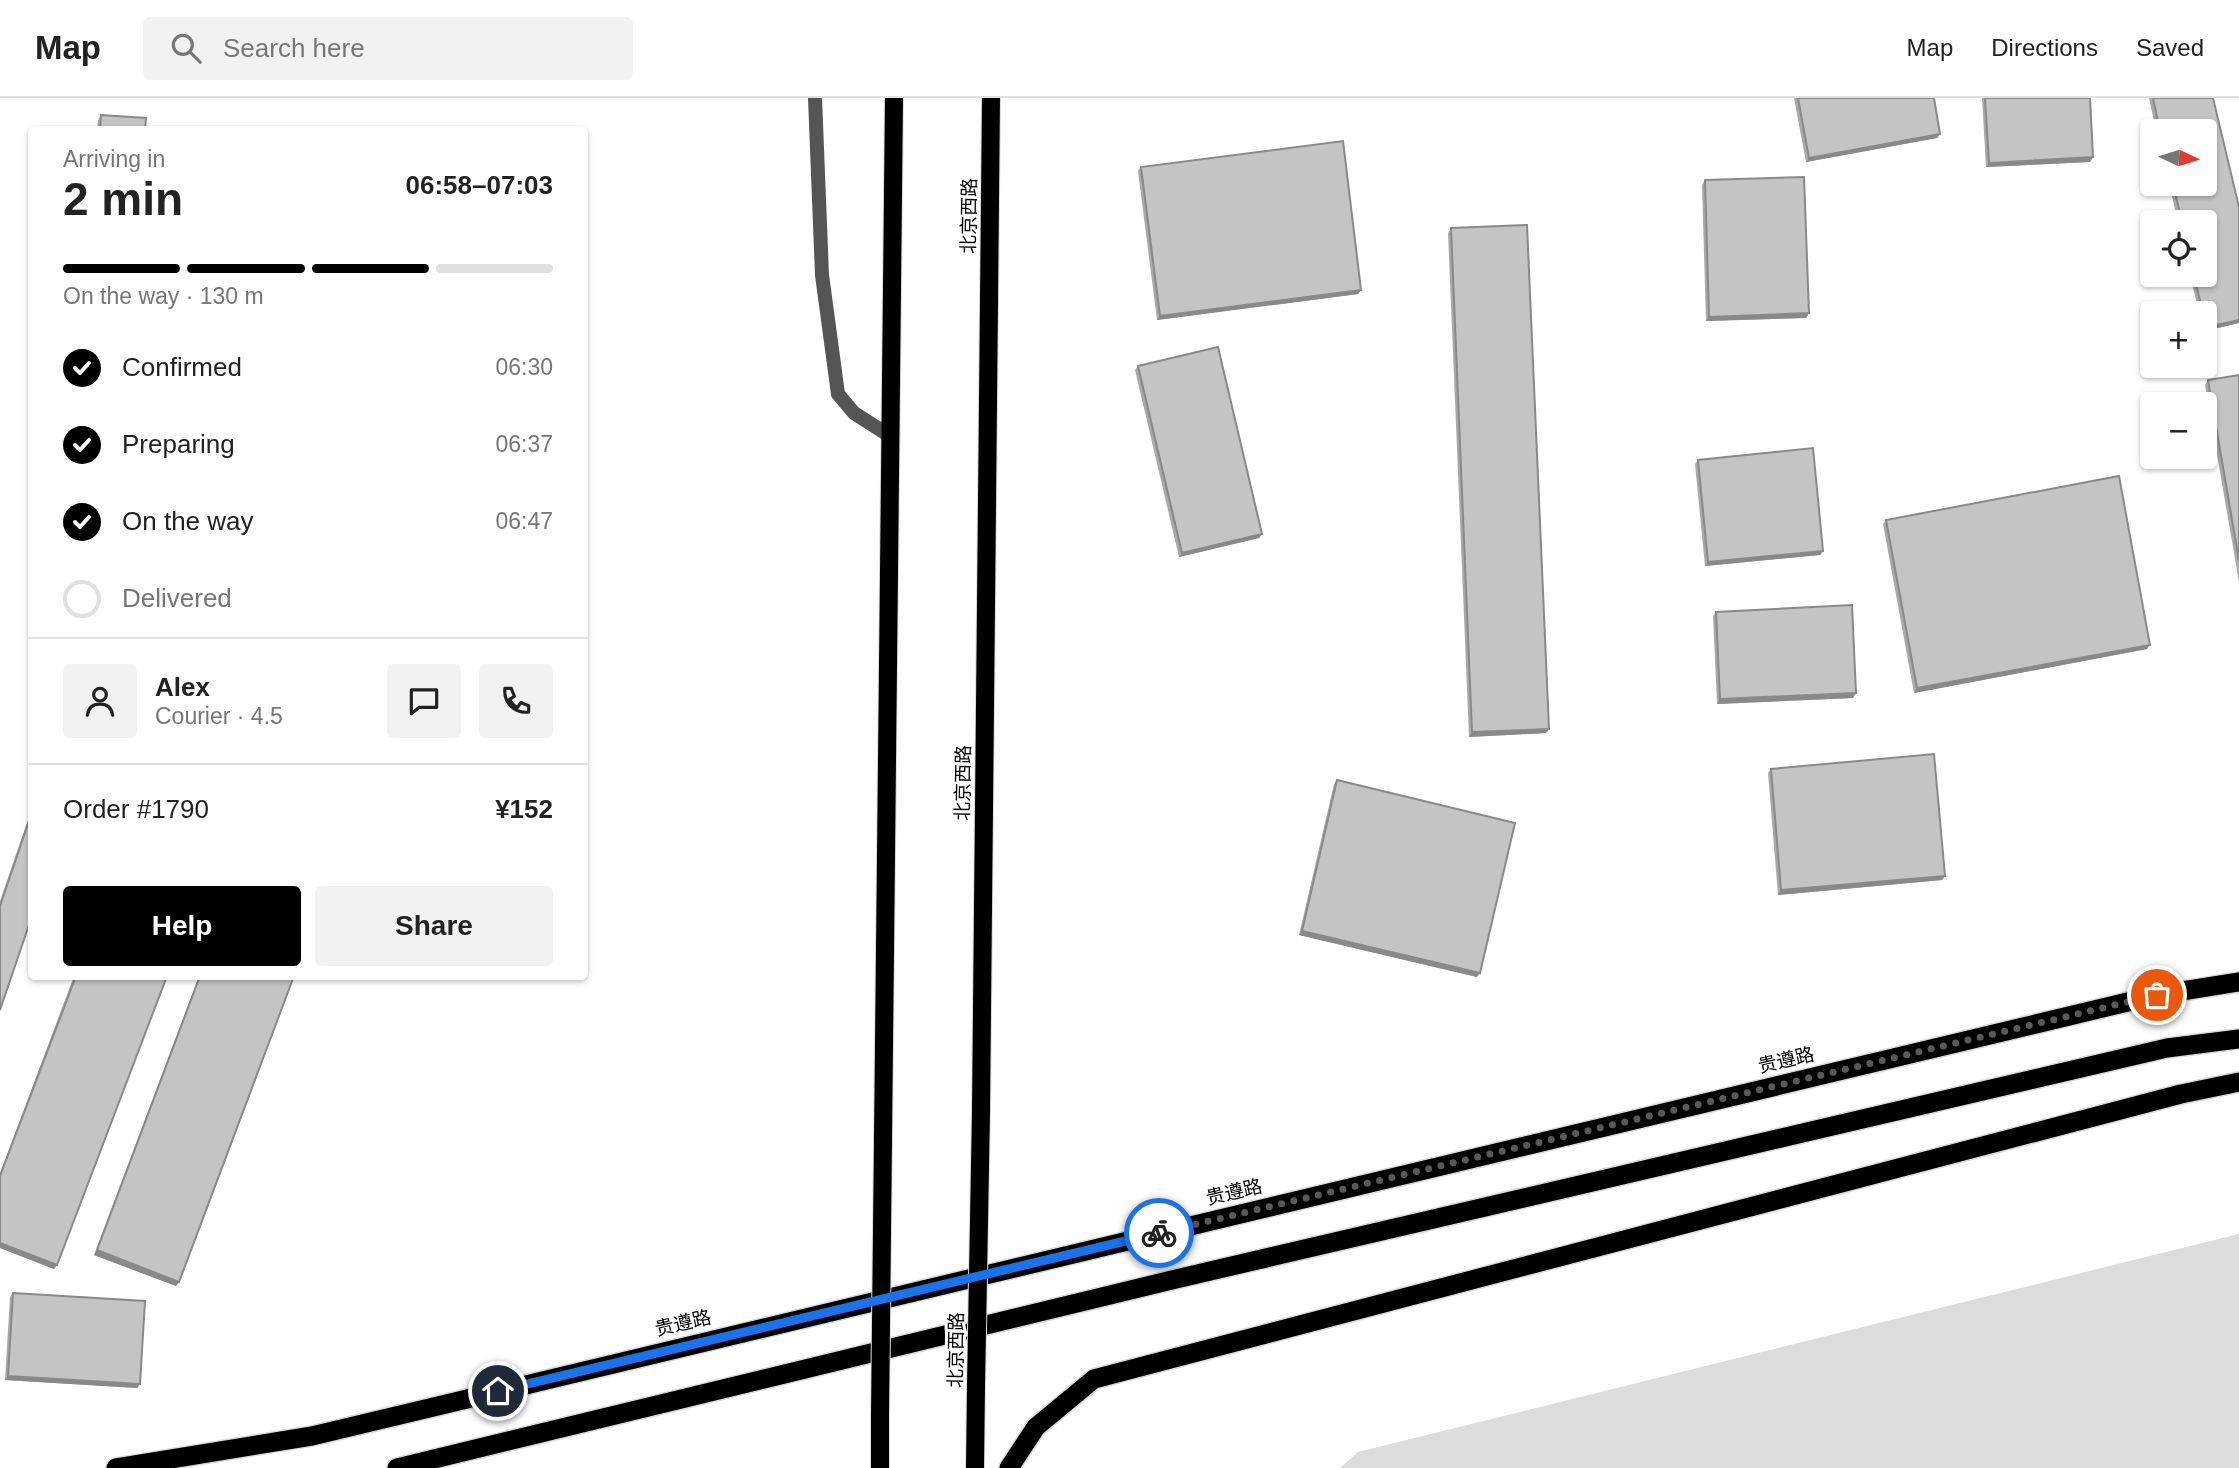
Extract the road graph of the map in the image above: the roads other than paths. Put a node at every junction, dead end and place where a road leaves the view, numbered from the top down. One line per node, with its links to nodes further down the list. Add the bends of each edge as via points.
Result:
1 (815, 98): 4 (street, via 822,275 838,394 855,413)
2 (894, 98): 4 (main road)
3 (991, 98): 11 (main road, 北京西路, bridge)
4 (890, 436): 10 (main road, bridge)
5 (2239, 982): 8 (highway, 贵遵路, via 2157,995 312,1436)
6 (2239, 1039): 9 (highway, via 2167,1048 2072,1070)
7 (2239, 1082): 12 (highway, via 1094,1379 1036,1427)
8 (116, 1468)
9 (397, 1468)
10 (880, 1468)
11 (975, 1468)
12 (1009, 1468)

